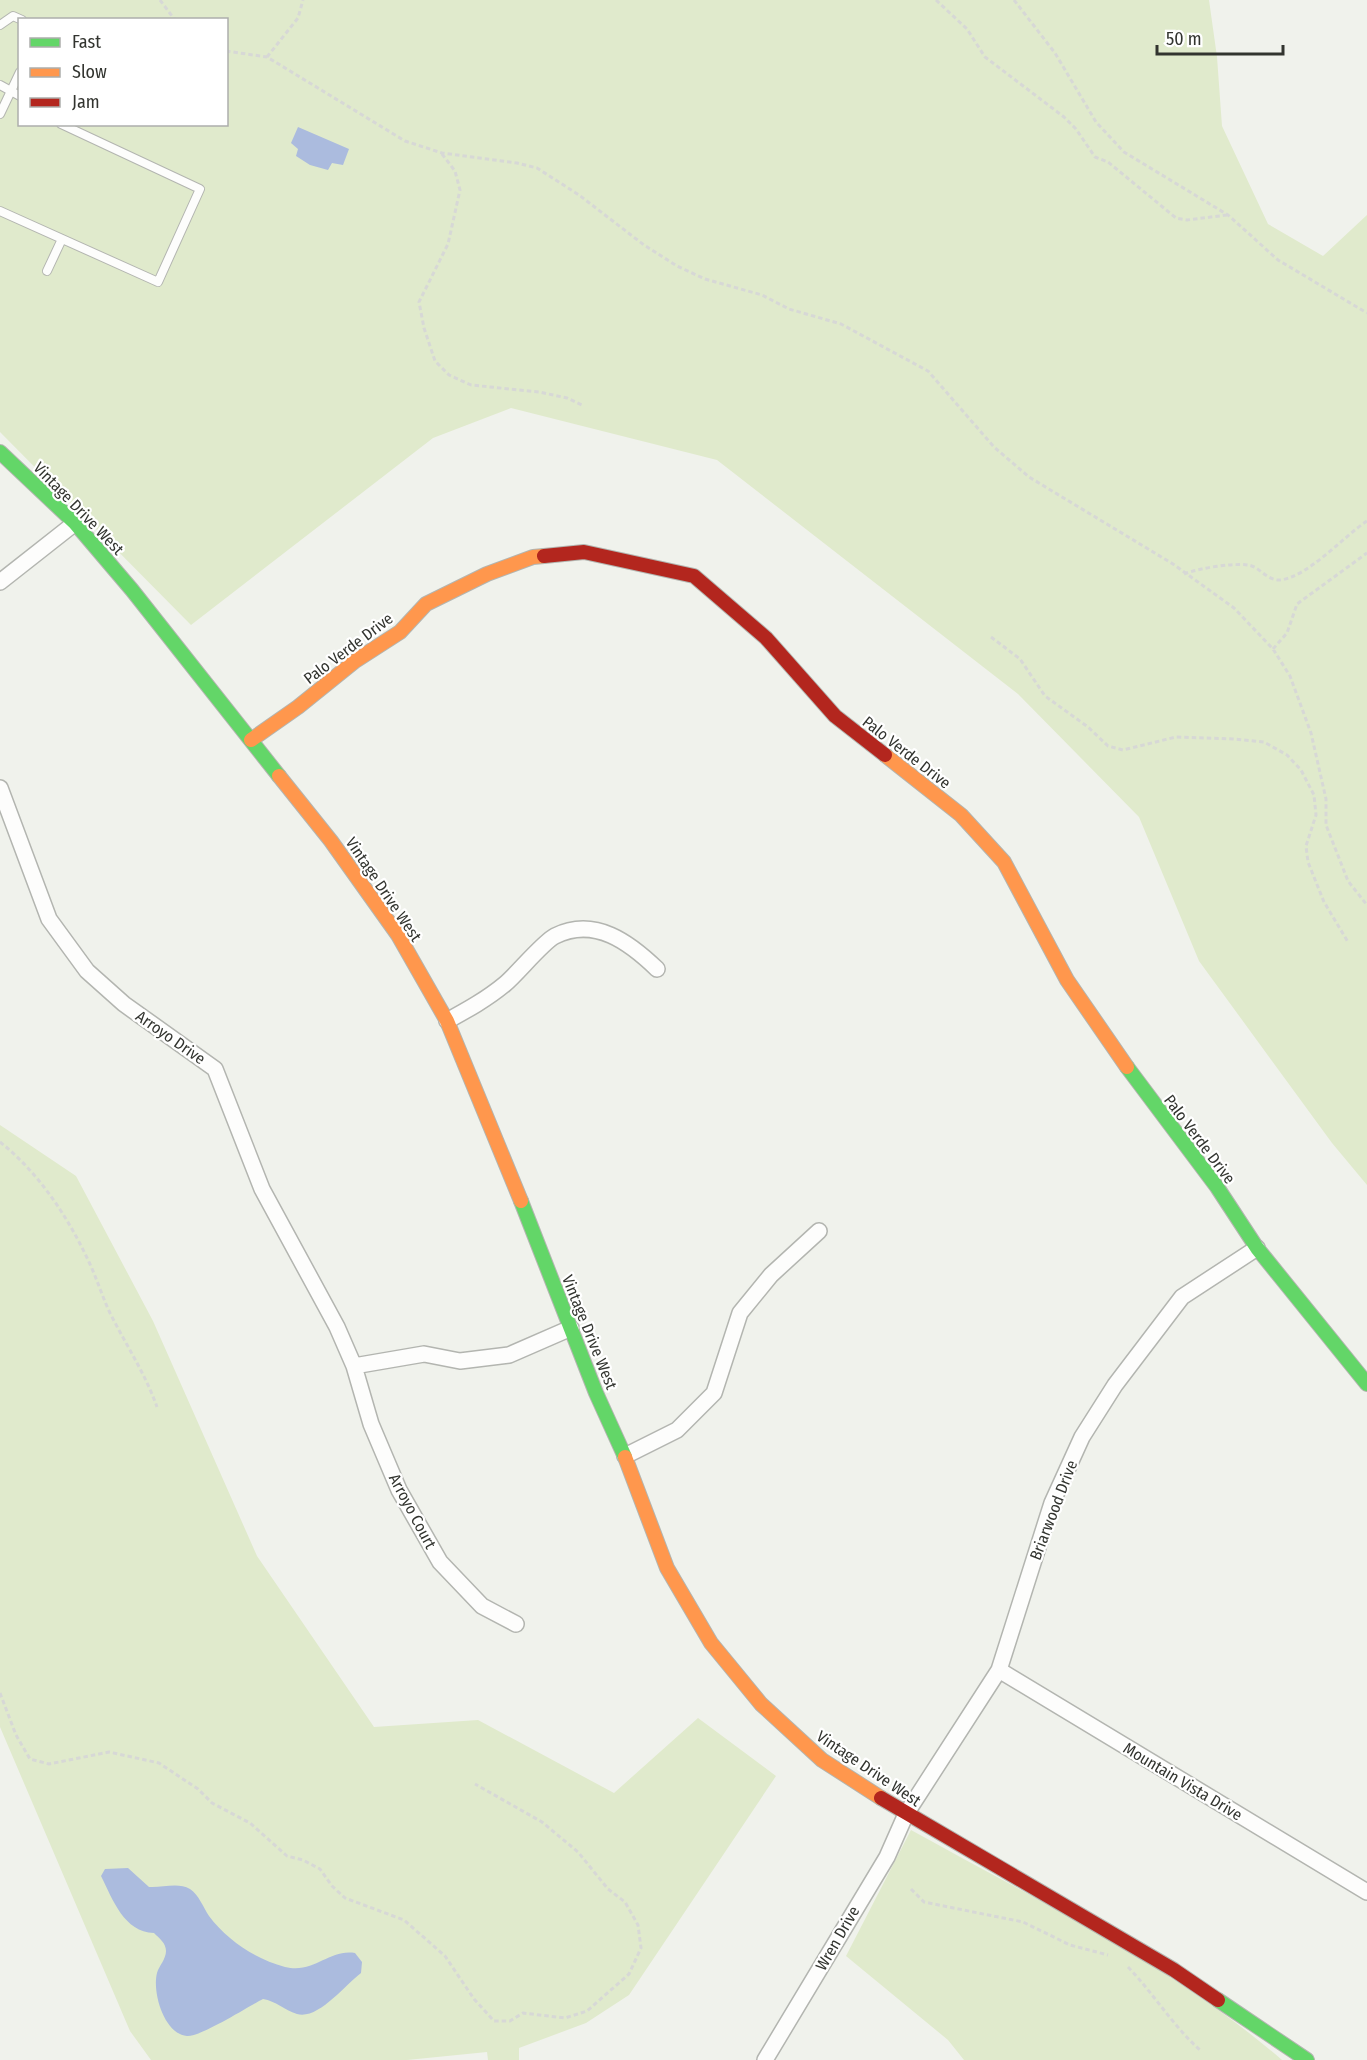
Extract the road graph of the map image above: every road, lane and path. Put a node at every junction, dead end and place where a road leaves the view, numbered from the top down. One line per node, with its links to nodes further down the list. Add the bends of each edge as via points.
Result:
1 (160, 0): 6 (path)
2 (303, 0): 9 (path, via 298,18)
3 (936, 0): 18 (path, via 967,29 985,57 1076,129 1095,157 1108,162 1176,218)
4 (1014, 0): 18 (path, via 1054,53 1096,122 1124,153)
5 (18, 18): 7 (lane, via 13,16)
6 (174, 18)
7 (0, 25)
8 (228, 51): 9 (path)
9 (267, 57): 16 (path, via 405,141)
10 (18, 76): 12 (lane)
11 (0, 85): 12 (lane)
12 (11, 90): 13 (lane); 14 (lane)
13 (18, 95)
14 (0, 114)
15 (65, 126): 19 (lane, via 200,189 158,282)
16 (442, 153): 22 (path, via 455,171 460,190 448,244 419,302 435,361 449,375 471,385 539,392); 27 (path, via 537,168 677,266 705,279 762,295 789,309 841,324 928,371 994,447 1029,477)
17 (0, 211): 19 (lane)
18 (1228, 215): 21 (path, via 1278,260)
19 (62, 239): 20 (lane)
20 (47, 271)
21 (1367, 313)
22 (584, 406)
23 (0, 452): 25 (street, Vintage Drive West)
24 (1367, 520): 27 (path, via 1321,558 1279,580 1250,565 1196,569)
25 (75, 523): 28 (street); 31 (street, Vintage Drive West)
26 (1367, 552): 30 (path, via 1297,604 1287,633)
27 (1184, 574): 30 (path, via 1234,608)
28 (0, 582)
29 (991, 637): 34 (path, via 1020,659 1045,696 1108,746 1123,750 1176,737 1233,739 1264,742 1287,755 1301,770 1314,795 1316,815 1306,846 1308,862 1335,924)
30 (1273, 649): 33 (path, via 1290,675 1311,733 1326,799 1326,825 1348,881)
31 (251, 741): 36 (street, Vintage Drive West, via 331,841 398,935); 39 (street, Palo Verde Drive, via 347,667 400,632 426,604 487,574 533,557 584,552 694,576 766,638 835,716 961,815 1004,862 1067,980)
32 (0, 788): 41 (street, Arroyo Drive, via 50,919 87,971 124,1004 215,1069 262,1189)
33 (1367, 905)
34 (1348, 942)
35 (657, 969): 36 (street, via 632,946 602,931 554,936 502,986)
36 (447, 1021): 40 (street, Vintage Drive West)
37 (0, 1142): 43 (path, via 27,1165 72,1230)
38 (819, 1230): 44 (street, via 771,1275 740,1313 714,1394 677,1430)
39 (1257, 1248): 42 (street, Palo Verde Drive); 46 (street, Briarwood Drive, via 1182,1297 1115,1385 1082,1437 1053,1503)
40 (571, 1328): 41 (street, via 509,1355 460,1361 424,1354); 44 (street, Vintage Drive West)
41 (354, 1366): 45 (street, Arroyo Court, via 371,1424 399,1490 440,1562 482,1605)
42 (1367, 1384)
43 (157, 1407)
44 (625, 1456): 49 (street, Vintage Drive West, via 667,1568 711,1642 761,1704 822,1760)
45 (516, 1624)
46 (999, 1670): 49 (street, Briarwood Drive); 51 (street, Mountain Vista Drive)
47 (0, 1693): 48 (path, via 30,1759 49,1764 109,1752 159,1763 212,1803 250,1823 287,1857 320,1869 345,1898 404,1920 445,1956 494,2021 510,2021 523,2013 565,2018 587,2011 629,1974 641,1948 638,1925 625,1902 608,1889 578,1852 542,1822)
48 (475, 1784)
49 (906, 1814): 55 (street, Wren Drive, via 887,1857); 56 (street, Vintage Drive West, via 1174,1970)
50 (911, 1889): 52 (path, via 924,1902 1023,1922 1070,1945)
51 (1367, 1892)
52 (1111, 1956)
53 (1128, 1966): 54 (path, via 1180,2032)
54 (1201, 2051)
55 (765, 2060)
56 (1307, 2060)

